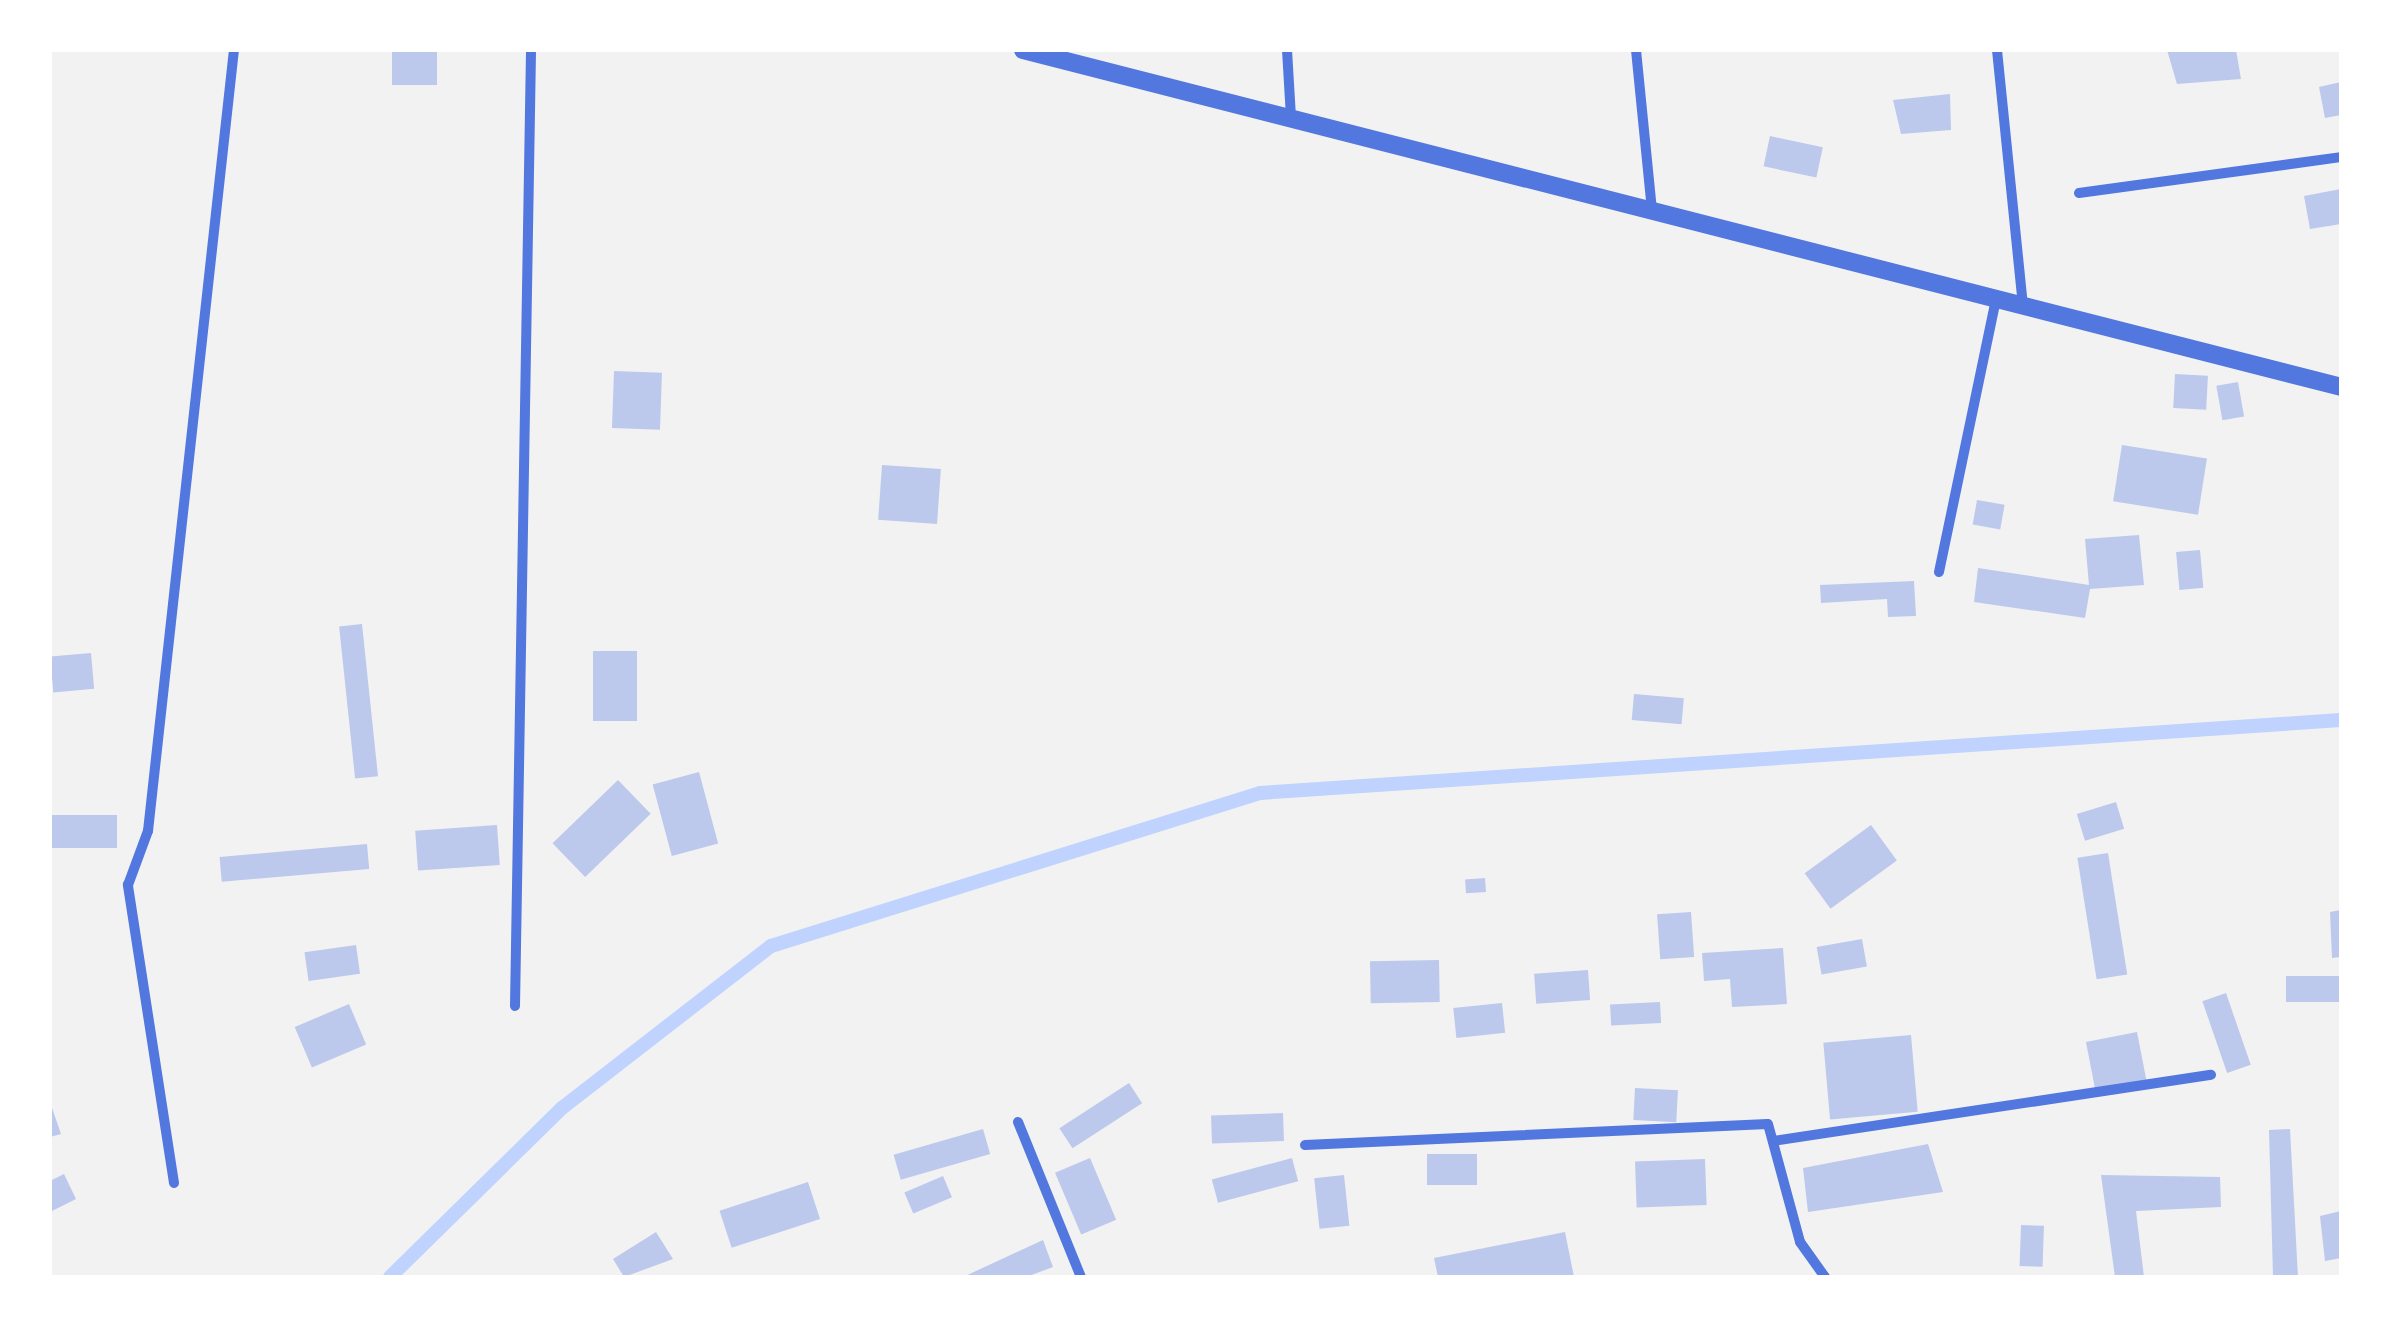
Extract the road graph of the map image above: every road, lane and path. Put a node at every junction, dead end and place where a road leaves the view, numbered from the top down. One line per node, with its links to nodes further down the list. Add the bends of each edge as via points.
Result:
1 (234, 50): 20 (street, via 148,831 128,885)
2 (531, 50): 15 (street)
3 (1023, 50): 7 (street)
4 (1287, 50): 7 (street)
5 (1636, 50): 10 (street)
6 (1997, 50): 12 (street)
7 (1290, 118): 10 (street)
8 (2341, 158): 9 (street)
9 (2078, 193)
10 (1652, 211): 11 (street)
11 (1996, 299): 12 (street); 14 (street)
12 (2023, 306): 13 (street)
13 (2341, 388)
14 (1940, 572)
15 (515, 1006)
16 (2211, 1074): 18 (street)
17 (1018, 1122): 21 (street)
18 (1772, 1141): 19 (street, via 1768,1124); 22 (street, via 1800,1242)
19 (1305, 1146)
20 (174, 1183)
21 (1082, 1277)
22 (1826, 1277)

